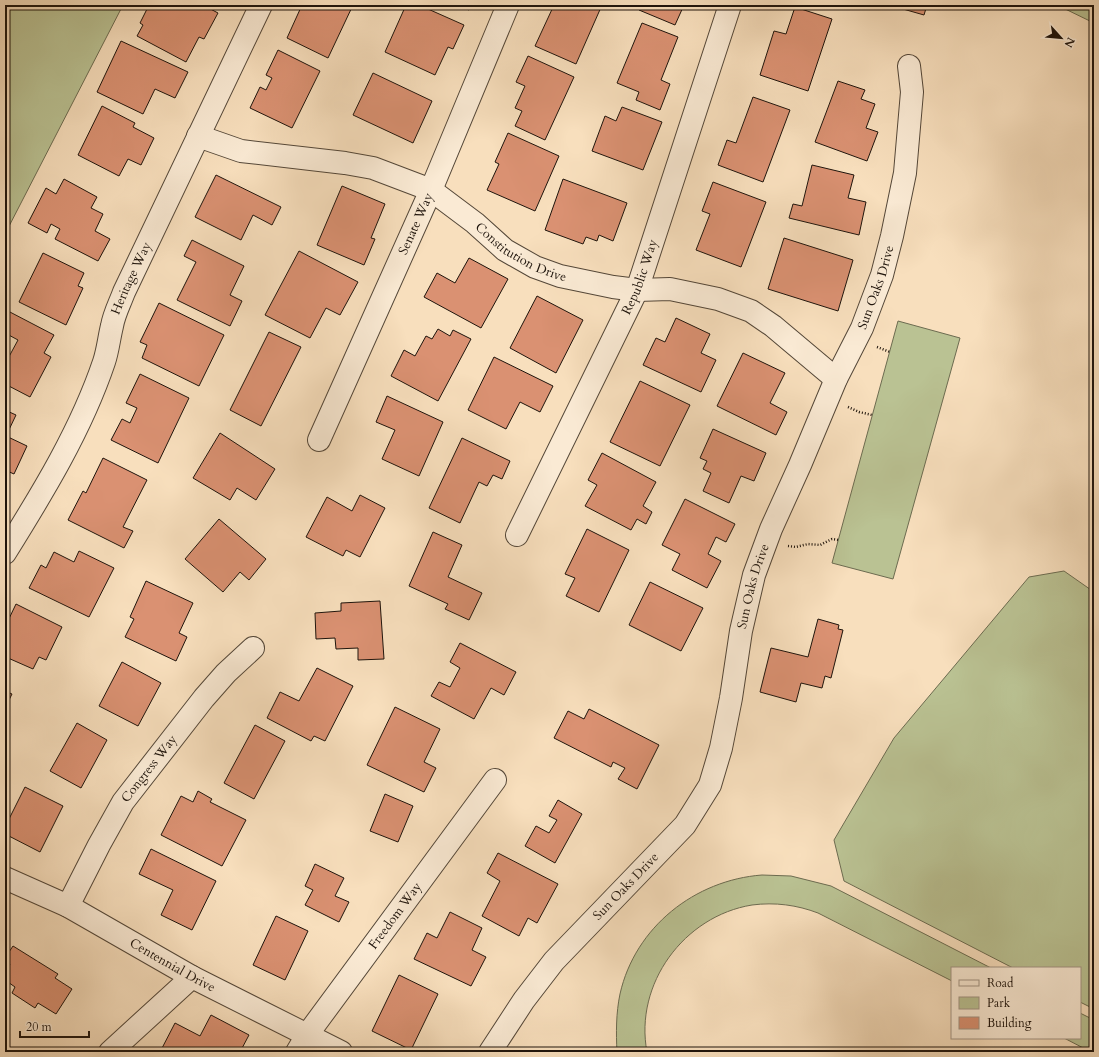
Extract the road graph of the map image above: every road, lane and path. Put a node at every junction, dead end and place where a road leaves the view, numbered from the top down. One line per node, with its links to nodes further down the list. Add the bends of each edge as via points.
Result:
1 (261, 5): 5 (street, Heritage Way)
2 (508, 5): 6 (street, Senate Way)
3 (730, 5): 7 (street, Republic Way)
4 (909, 66): 8 (street, Sun Oaks Drive, via 912,92 905,173 892,236 882,275 862,328)
5 (198, 136): 6 (street, Constitution Drive, via 241,151 373,168); 13 (street, Heritage Way, via 124,292 112,324 105,360 77,426 41,495)
6 (431, 190): 7 (street, Constitution Drive, via 475,223 505,250 535,267 560,276); 9 (street, Senate Way)
7 (636, 290): 8 (street, Constitution Drive, via 670,289 718,299 751,311 773,326); 10 (street, Republic Way)
8 (836, 379): 12 (street, Sun Oaks Drive)
9 (319, 440)
10 (517, 535)
11 (838, 540): 12 (path, via 796,547)
12 (766, 541): 22 (street, Sun Oaks Drive, via 754,575 741,630 731,698 721,748 710,785 685,825 554,961 524,1000)
13 (5, 552)
14 (253, 648): 17 (street, Congress Way, via 204,698 123,802)
15 (495, 780): 19 (street, Freedom Way)
16 (5, 878): 17 (street, Centennial Drive)
17 (68, 906): 18 (street, Centennial Drive)
18 (192, 977): 19 (street, Centennial Drive); 20 (street)
19 (302, 1043): 21 (street, Centennial Drive)
20 (110, 1052)
21 (341, 1052)
22 (490, 1052)

